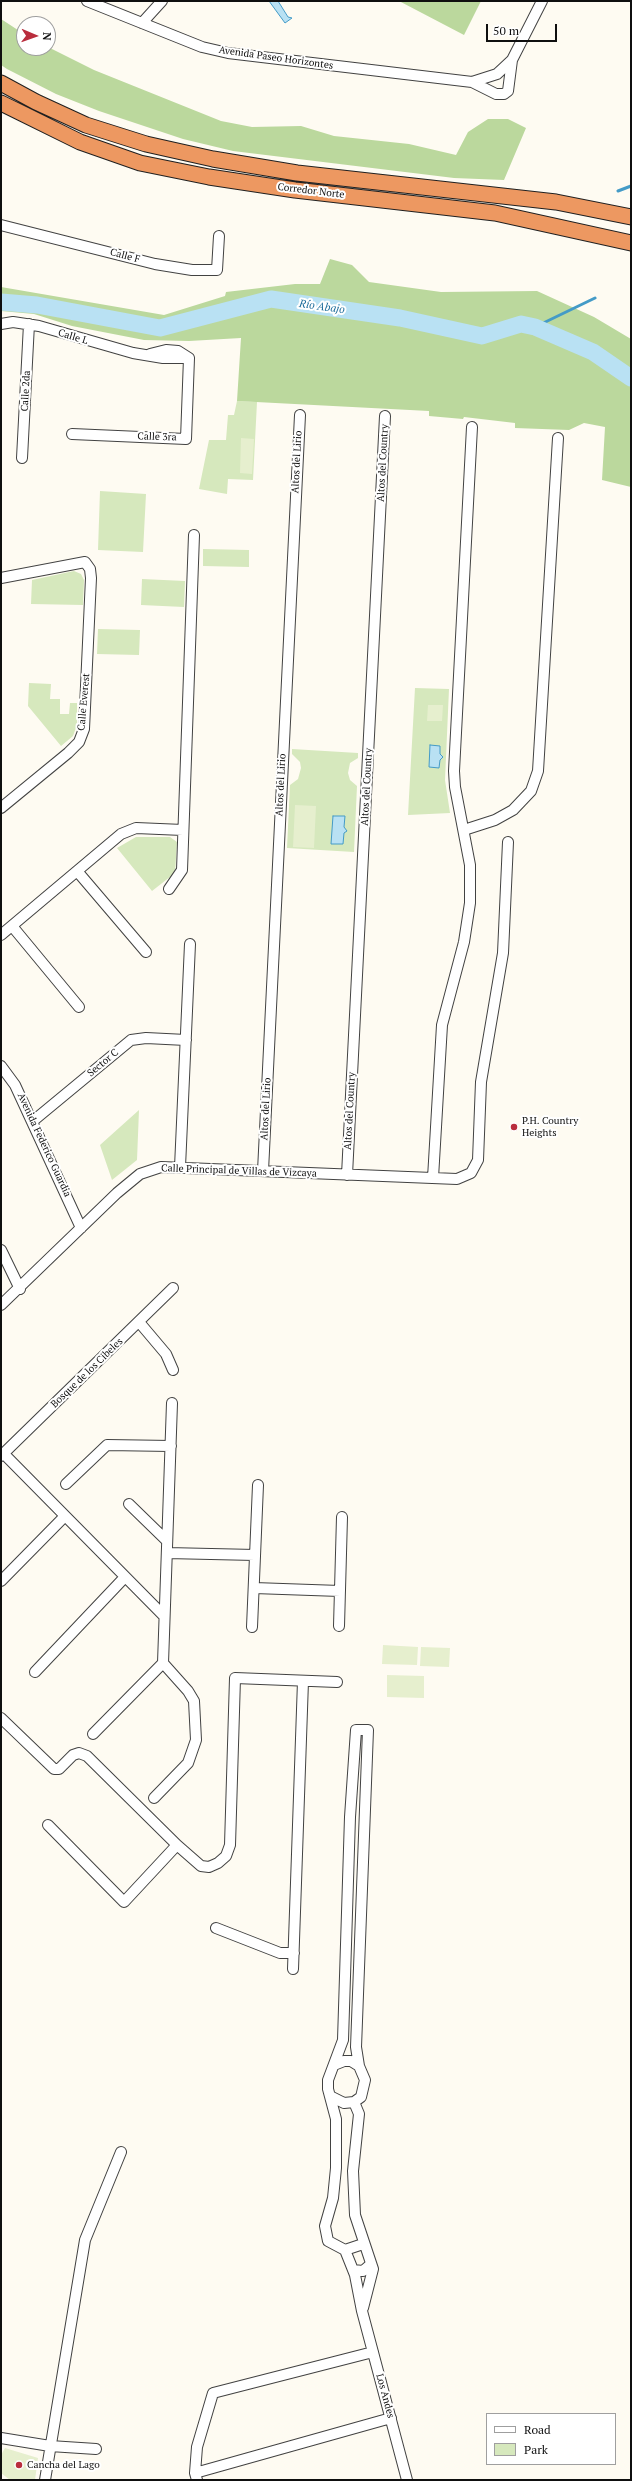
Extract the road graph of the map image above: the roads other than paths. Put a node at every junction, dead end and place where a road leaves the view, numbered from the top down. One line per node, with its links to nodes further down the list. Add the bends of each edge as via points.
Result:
1 (87, 1): 4 (street, Avenida Paseo Horizontes)
2 (162, 1): 4 (street)
3 (542, 1): 5 (street, Avenida Paseo Horizontes)
4 (142, 24): 6 (street, Avenida Paseo Horizontes, via 202,47 228,53)
5 (512, 60): 6 (street, Avenida Paseo Horizontes, via 497,74); 6 (street, Avenida Paseo Horizontes, via 508,91 504,94 496,94)
6 (472, 82)
7 (1, 83): 9 (highway, Corredor Norte, via 86,125 146,144 213,159 297,173 549,201)
8 (1, 103): 12 (highway, Corredor Norte, via 80,142 140,163 209,178 495,213)
9 (631, 217)
10 (1, 225): 11 (street, Calle F, via 155,264 192,270 217,270)
11 (219, 236)
12 (631, 243)
13 (1, 324): 14 (street, Calle L)
14 (29, 324): 15 (street, Calle L, via 146,356); 21 (street, Calle 2da)
15 (189, 358): 19 (street, Calle 3ra, via 186,438)
16 (300, 415): 39 (street, Altos del Lirio)
17 (386, 416): 40 (street, Altos del Country)
18 (472, 426): 26 (street, via 454,771)
19 (72, 434)
20 (558, 438): 26 (street, via 538,770 531,791 513,810 494,820)
21 (22, 458)
22 (194, 535): 25 (street)
23 (1, 578): 24 (street, Calle Everest, via 85,562 90,569 91,578 84,729 79,742)
24 (1, 808)
25 (183, 830): 28 (street, via 128,830); 29 (street, via 182,870)
26 (464, 830): 41 (street, via 470,865 470,903 464,942 442,1025)
27 (508, 842): 41 (street, Calle Principal de Villas de Vizcaya, via 503,953 481,1082 478,1160 471,1173 457,1180)
28 (77, 871): 30 (street); 33 (street)
29 (169, 889)
30 (12, 926): 31 (street); 34 (street)
31 (1, 935)
32 (190, 944): 35 (street)
33 (146, 952)
34 (79, 1007)
35 (186, 1040): 37 (street, Sector C, via 131,1040); 38 (street)
36 (1, 1066): 37 (street, Avenida Federico Guardia, via 15,1085)
37 (33, 1121): 42 (street, Avenida Federico Guardia)
38 (180, 1167): 39 (street, Calle Principal de Villas de Vizcaya); 42 (street, Calle Principal de Villas de Vizcaya, via 161,1167 140,1174)
39 (263, 1171): 40 (street, Calle Principal de Villas de Vizcaya)
40 (347, 1174): 41 (street, Calle Principal de Villas de Vizcaya)
41 (433, 1178)
42 (81, 1228): 44 (street, Calle Principal de Villas de Vizcaya)
43 (1, 1250): 44 (street)
44 (20, 1288): 46 (street, Calle Principal de Villas de Vizcaya)
45 (173, 1288): 47 (street, Bosque de los Cibeles)
46 (1, 1305)
47 (139, 1322): 48 (street, via 166,1354); 51 (street, Bosque de los Cibeles)
48 (173, 1370)
49 (172, 1403): 50 (street)
50 (171, 1446): 52 (street, via 107,1445); 57 (street)
51 (2, 1455): 55 (street)
52 (66, 1484)
53 (258, 1485): 59 (street)
54 (129, 1504): 57 (street)
55 (65, 1516): 60 (street); 61 (street)
56 (342, 1517): 64 (street)
57 (167, 1541): 58 (street)
58 (167, 1553): 59 (street); 62 (street)
59 (255, 1555): 63 (street)
60 (126, 1577): 65 (street); 70 (street)
61 (1, 1582)
62 (166, 1584): 65 (street); 66 (street)
63 (254, 1588): 64 (street); 68 (street)
64 (340, 1591): 67 (street)
65 (152, 1603): 66 (street)
66 (164, 1616): 69 (street)
67 (339, 1626)
68 (252, 1627)
69 (162, 1663): 74 (street); 75 (street, via 194,1701 196,1740 188,1763)
70 (35, 1672)
71 (303, 1681): 72 (street); 79 (street, via 235,1678 230,1845 226,1856 209,1867 201,1866); 83 (street)
72 (337, 1682)
73 (1, 1718): 79 (street, via 54,1768 59,1768 73,1755 86,1756)
74 (93, 1734)
75 (154, 1798)
76 (363, 1816): 77 (street); 77 (street, via 368,1730 356,1730); 81 (street)
77 (350, 1817): 80 (street)
78 (48, 1825): 79 (street, via 124,1902)
79 (177, 1845)
80 (347, 1895): 81 (street); 85 (street)
81 (361, 1895): 86 (street)
82 (216, 1928): 83 (street, via 280,1953)
83 (294, 1953): 84 (street)
84 (293, 1969)
85 (344, 1973): 86 (street); 87 (street, via 343,2040)
86 (359, 1974): 88 (street, via 356,2047)
87 (334, 2065): 88 (street, via 344,2061); 89 (street, via 328,2080 328,2089)
88 (359, 2066): 90 (street, via 363,2071 364,2085 361,2097)
89 (332, 2097): 90 (street, via 344,2103); 93 (street, via 336,2119 336,2168 333,2198 325,2226 328,2241)
90 (354, 2102): 92 (street, via 359,2114 353,2171 355,2215)
91 (121, 2152): 100 (street, via 85,2240)
92 (363, 2244): 93 (street); 94 (street)
93 (344, 2250): 95 (street, Los Andes)
94 (371, 2264): 95 (street, via 363,2271); 96 (street, via 373,2269)
95 (353, 2270): 96 (street, Los Andes)
96 (362, 2312): 97 (street, Los Andes)
97 (373, 2352): 98 (street, Los Andes); 102 (street, via 213,2393 197,2447)
98 (391, 2418): 102 (street); 103 (street, Los Andes)
99 (1, 2438): 100 (street)
100 (50, 2446): 101 (street); 104 (street)
101 (96, 2449)
102 (196, 2476)
103 (404, 2479)
104 (45, 2480)

